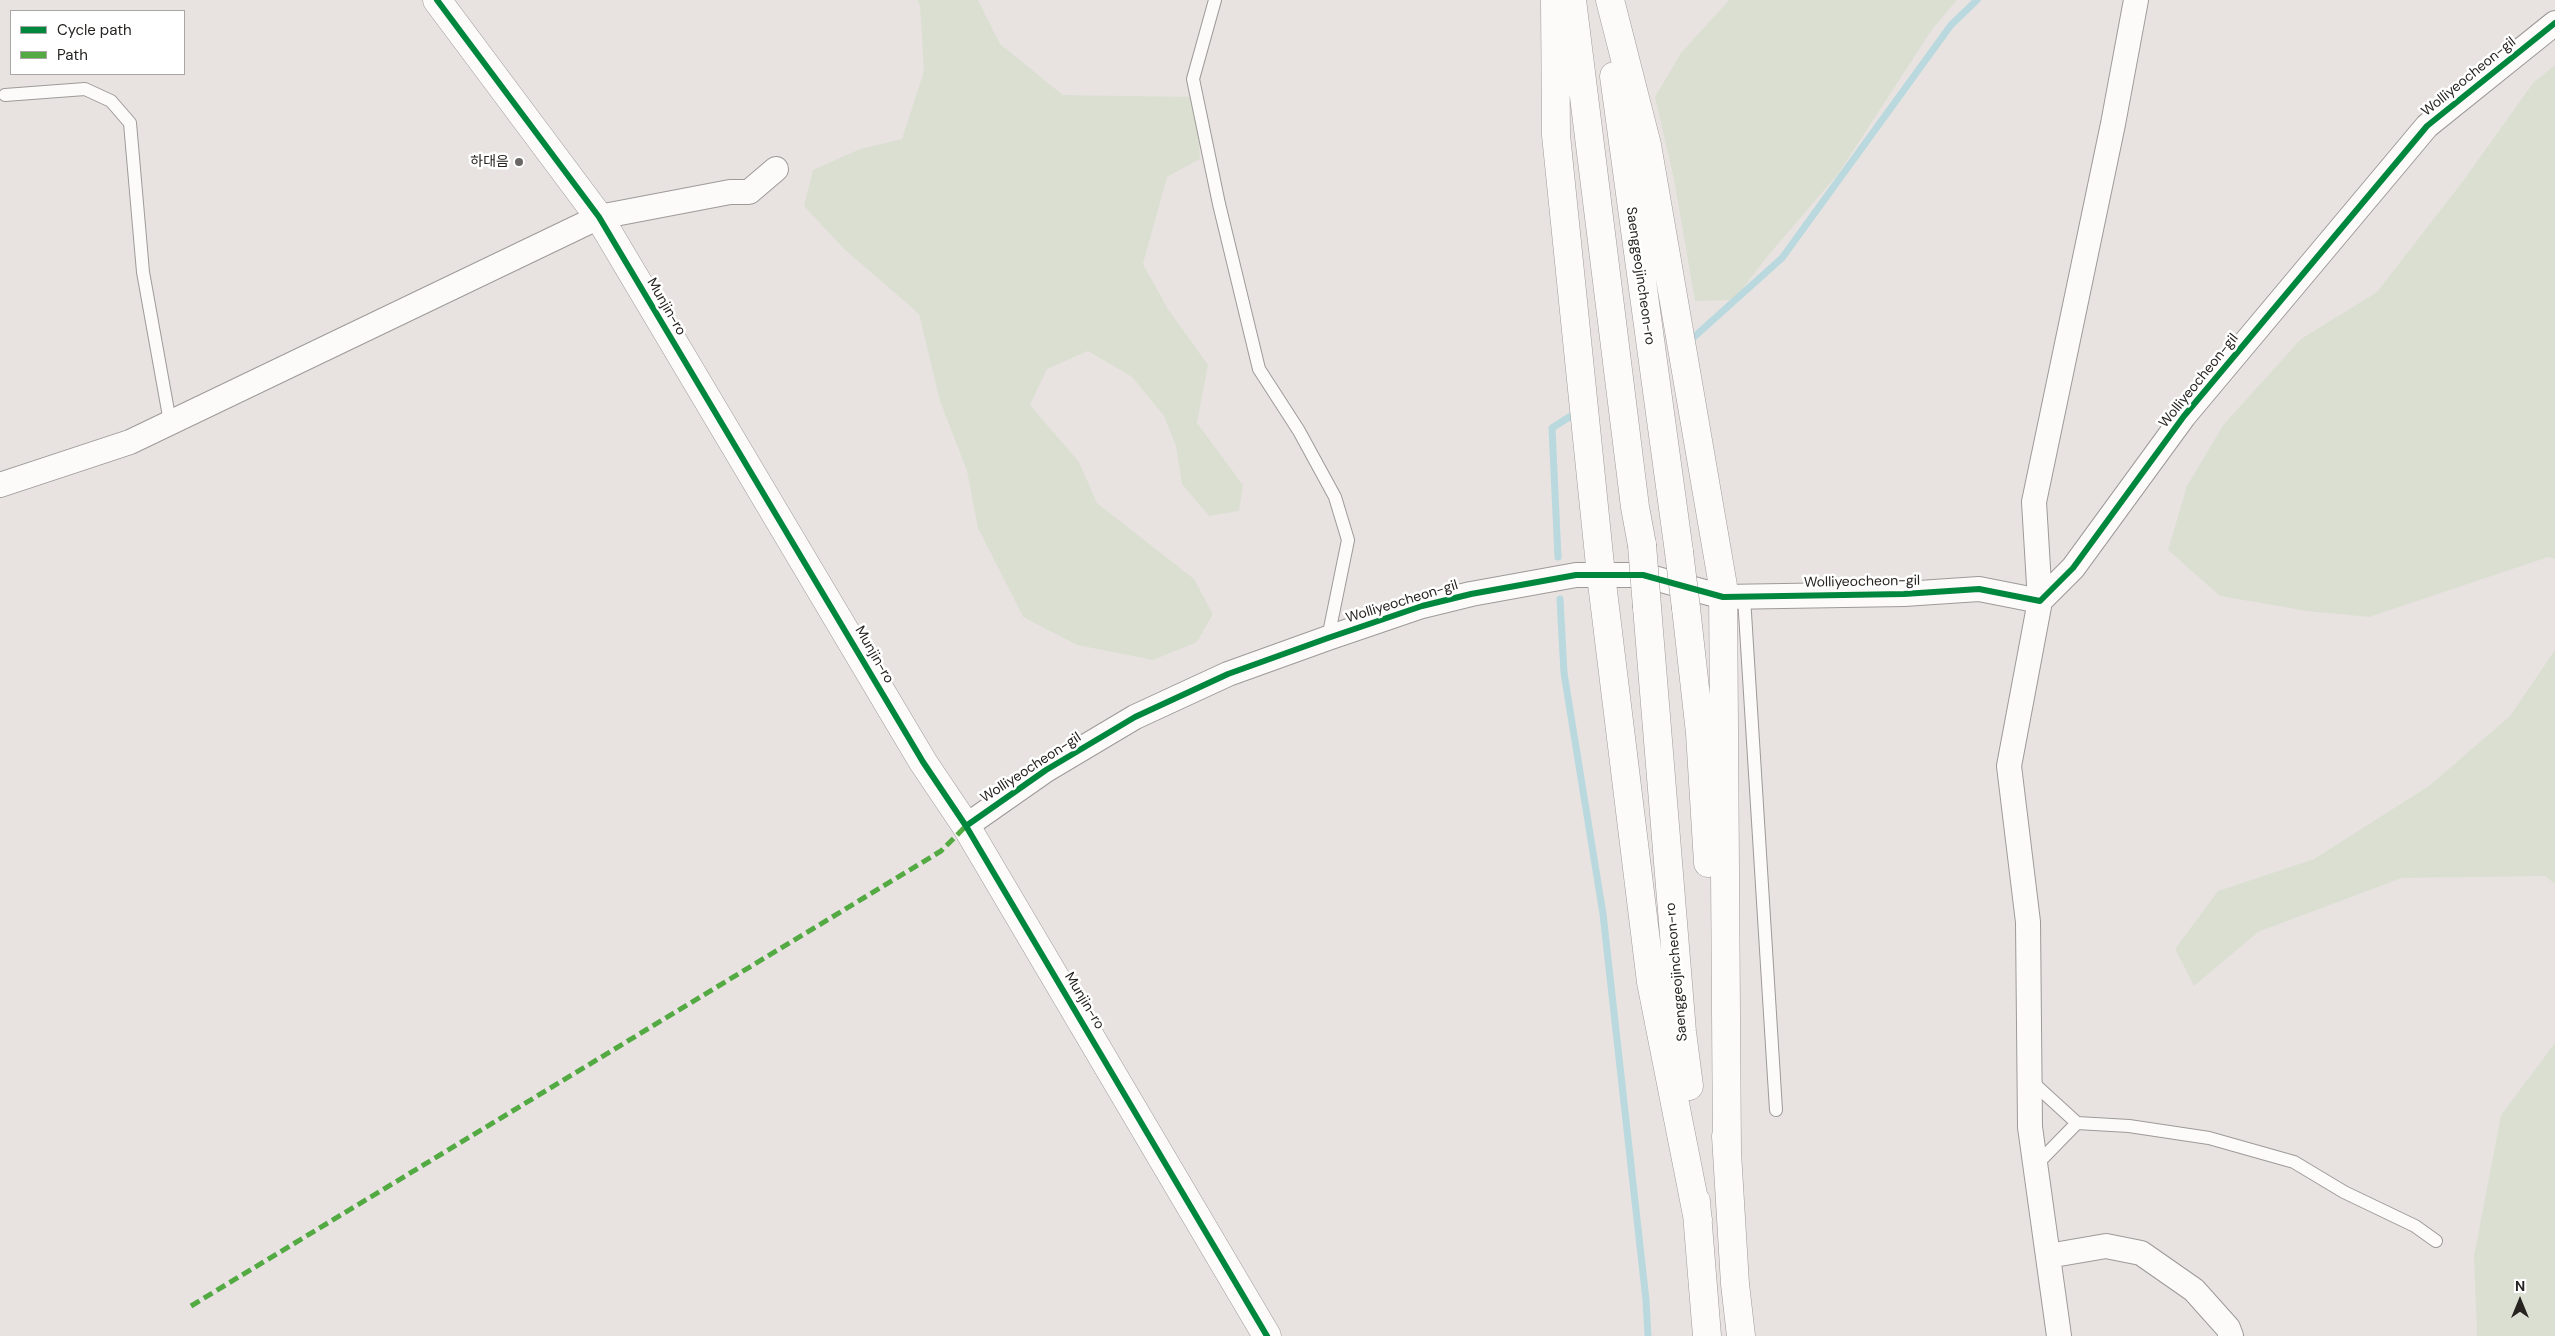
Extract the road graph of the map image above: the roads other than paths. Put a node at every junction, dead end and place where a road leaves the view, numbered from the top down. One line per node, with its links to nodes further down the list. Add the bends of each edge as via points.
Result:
1 (437, 0): 11 (main road, Munjin-ro)
2 (1215, 0): 17 (lane, via 1192,79 1259,369 1335,497 1348,540)
3 (1555, 0): 14 (main road, via 1556,135)
4 (1572, 0): 24 (main road, Saenggeojincheon-ro, bridge, via 1642,545)
5 (1605, 0): 22 (main road, Saenggeojincheon-ro, bridge, via 1686,608 1700,742)
6 (1610, 0): 15 (main road, via 1646,145)
7 (2136, 0): 16 (street, via 2034,502)
8 (2555, 24): 16 (street, Wolliyeocheon-gil, via 2427,126 2184,416 2074,568)
9 (5, 94): 12 (lane, via 85,89 111,101 130,123 143,272)
10 (776, 169): 11 (street, via 749,192 730,192)
11 (600, 217): 12 (street); 18 (main road, Munjin-ro, via 922,762)
12 (170, 422): 13 (street, via 130,442)
13 (0, 485)
14 (1601, 575): 15 (street, Wolliyeocheon-gil, via 1642,575); 17 (street, Wolliyeocheon-gil, via 1576,575 1472,594 1422,606); 24 (main road, via 1652,982)
15 (1734, 597): 16 (street, Wolliyeocheon-gil, via 1979,590); 20 (lane); 22 (main road)
16 (2040, 600): 19 (street, via 2009,766 2028,922)
17 (1328, 638): 18 (street, Wolliyeocheon-gil, via 1228,674 1136,717 1046,770)
18 (966, 826): 27 (main road, Munjin-ro)
19 (2029, 1080): 21 (lane); 23 (street)
20 (1776, 1110)
21 (2077, 1123): 23 (lane); 25 (lane, via 2129,1126 2209,1138 2294,1162 2344,1192 2415,1226)
22 (1727, 1154): 29 (main road, via 1735,1284)
23 (2035, 1166): 26 (street)
24 (1698, 1220): 28 (main road, Saenggeojincheon-ro)
25 (2436, 1241)
26 (2048, 1256): 30 (street); 31 (street, via 2106,1246 2141,1253 2194,1290 2228,1328)
27 (1268, 1336)
28 (1707, 1336)
29 (1742, 1336)
30 (2059, 1336)
31 (2231, 1336)

